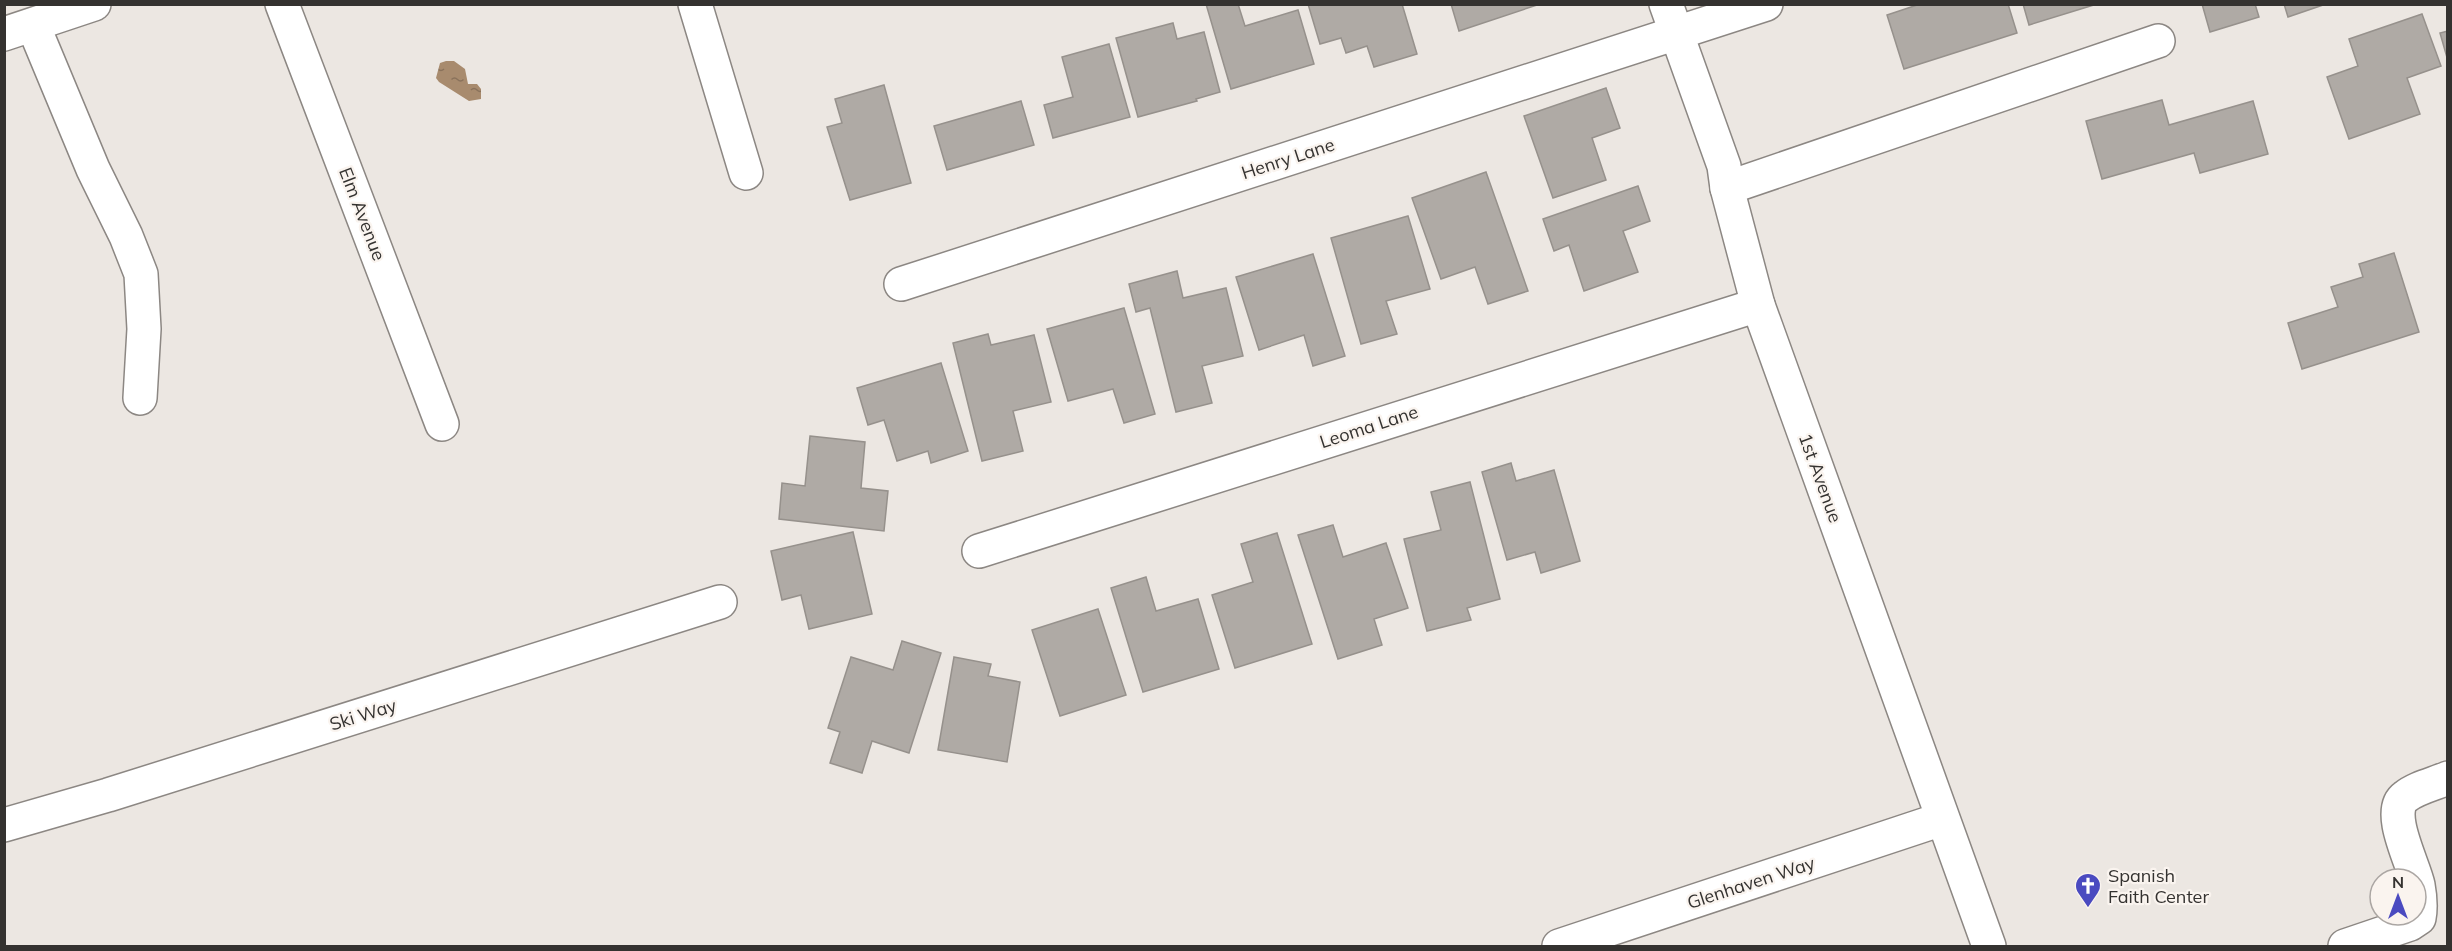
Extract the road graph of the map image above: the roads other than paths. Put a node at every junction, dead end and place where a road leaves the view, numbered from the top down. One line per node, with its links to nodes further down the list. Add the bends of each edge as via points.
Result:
1 (94, 4): 6 (street)
2 (282, 4): 13 (street, Elm Avenue)
3 (695, 4): 8 (street)
4 (1766, 4): 5 (street, Henry Lane)
5 (1671, 19): 9 (street, 1st Avenue, via 1724,166); 10 (street, Henry Lane)
6 (19, 29): 12 (street, via 93,169 141,274 144,329)
7 (2158, 41): 9 (street)
8 (746, 173)
9 (1726, 188): 11 (street, 1st Avenue)
10 (901, 284)
11 (1758, 305): 14 (street, Leoma Lane); 17 (street, 1st Avenue)
12 (140, 398)
13 (442, 424)
14 (980, 551)
15 (720, 602): 18 (street, Ski Way)
16 (2448, 778): 21 (street, via 2403,798 2397,811 2418,886 2419,918)
17 (1942, 819): 19 (street, Glenhaven Way); 20 (street, 1st Avenue)
18 (4, 825)
19 (1559, 946)
20 (1989, 946)
21 (2345, 946)

